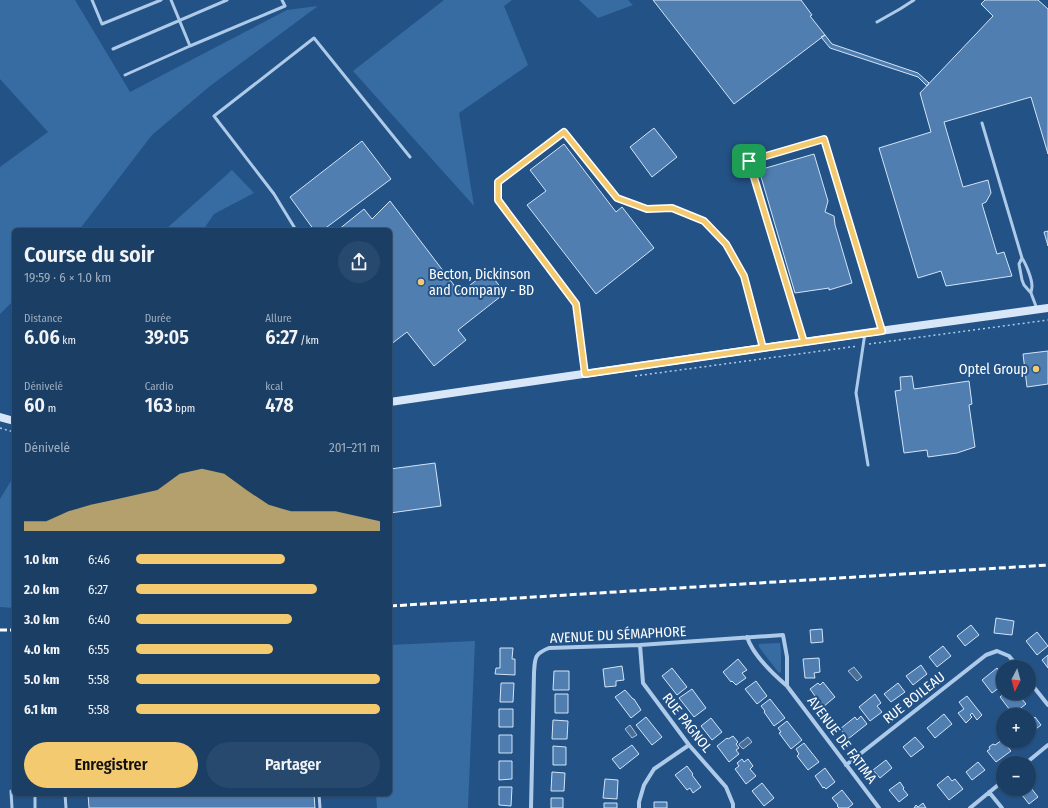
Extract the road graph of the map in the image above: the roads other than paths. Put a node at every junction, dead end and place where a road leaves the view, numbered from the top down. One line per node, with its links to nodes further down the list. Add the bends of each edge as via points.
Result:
1 (92, 0): 2 (lane, via 102,24)
2 (161, 0)
3 (171, 0): 7 (lane)
4 (227, 0): 7 (lane)
5 (282, 0): 9 (lane, via 285,6)
6 (914, 0): 8 (lane)
7 (179, 21): 9 (lane); 10 (lane)
8 (877, 22)
9 (190, 46): 11 (lane)
10 (113, 49)
11 (125, 75)
12 (982, 123): 15 (lane)
13 (410, 157): 14 (lane, via 314,38 214,116 274,194)
14 (295, 228)
15 (1022, 258): 16 (lane, via 1028,270); 16 (lane, via 1019,269 1024,285)
16 (1031, 293): 18 (lane)
17 (1048, 308): 18 (street)
18 (1037, 310): 19 (street)
19 (882, 331): 20 (street); 21 (lane, via 824,139 749,161)
20 (865, 333): 21 (street); 27 (lane, via 856,393)
21 (804, 342): 22 (street)
22 (763, 348): 23 (street); 23 (lane, via 744,276 726,244 704,221 672,208 647,209 617,198 564,132 498,182 498,200 576,304)
23 (585, 374): 24 (street)
24 (392, 402)
25 (0, 417): 26 (street)
26 (12, 420)
27 (868, 464)
28 (748, 637): 29 (street, AVENUE DU SÉMAPHORE); 31 (street, AVENUE DE FATIMA, via 749,644 769,670); 31 (street, AVENUE DU SÉMAPHORE, via 783,635 787,657)
29 (640, 645): 34 (street, RUE PAGNOL, via 643,683); 48 (street, AVENUE DU SÉMAPHORE, via 549,648 540,651 536,657 534,673)
30 (1012, 660): 37 (street, RUE BOILEAU, via 997,651 986,655)
31 (787, 686): 37 (street, AVENUE DE FATIMA)
32 (1036, 690): 33 (street)
33 (1048, 705)
34 (689, 745): 49 (street, via 654,769 644,785); 50 (street, RUE PAGNOL, via 726,787)
35 (1048, 745): 36 (street)
36 (1035, 756)
37 (846, 765): 51 (street, AVENUE DE FATIMA)
38 (996, 786): 40 (street)
39 (12, 791): 44 (lane)
40 (989, 792): 52 (street); 53 (street)
41 (34, 796): 45 (lane)
42 (65, 796): 46 (lane)
43 (319, 796): 47 (lane)
44 (12, 808)
45 (36, 808)
46 (66, 808)
47 (320, 808)
48 (531, 808)
49 (639, 808)
50 (733, 808)
51 (879, 808)
52 (970, 808)
53 (1002, 808)

